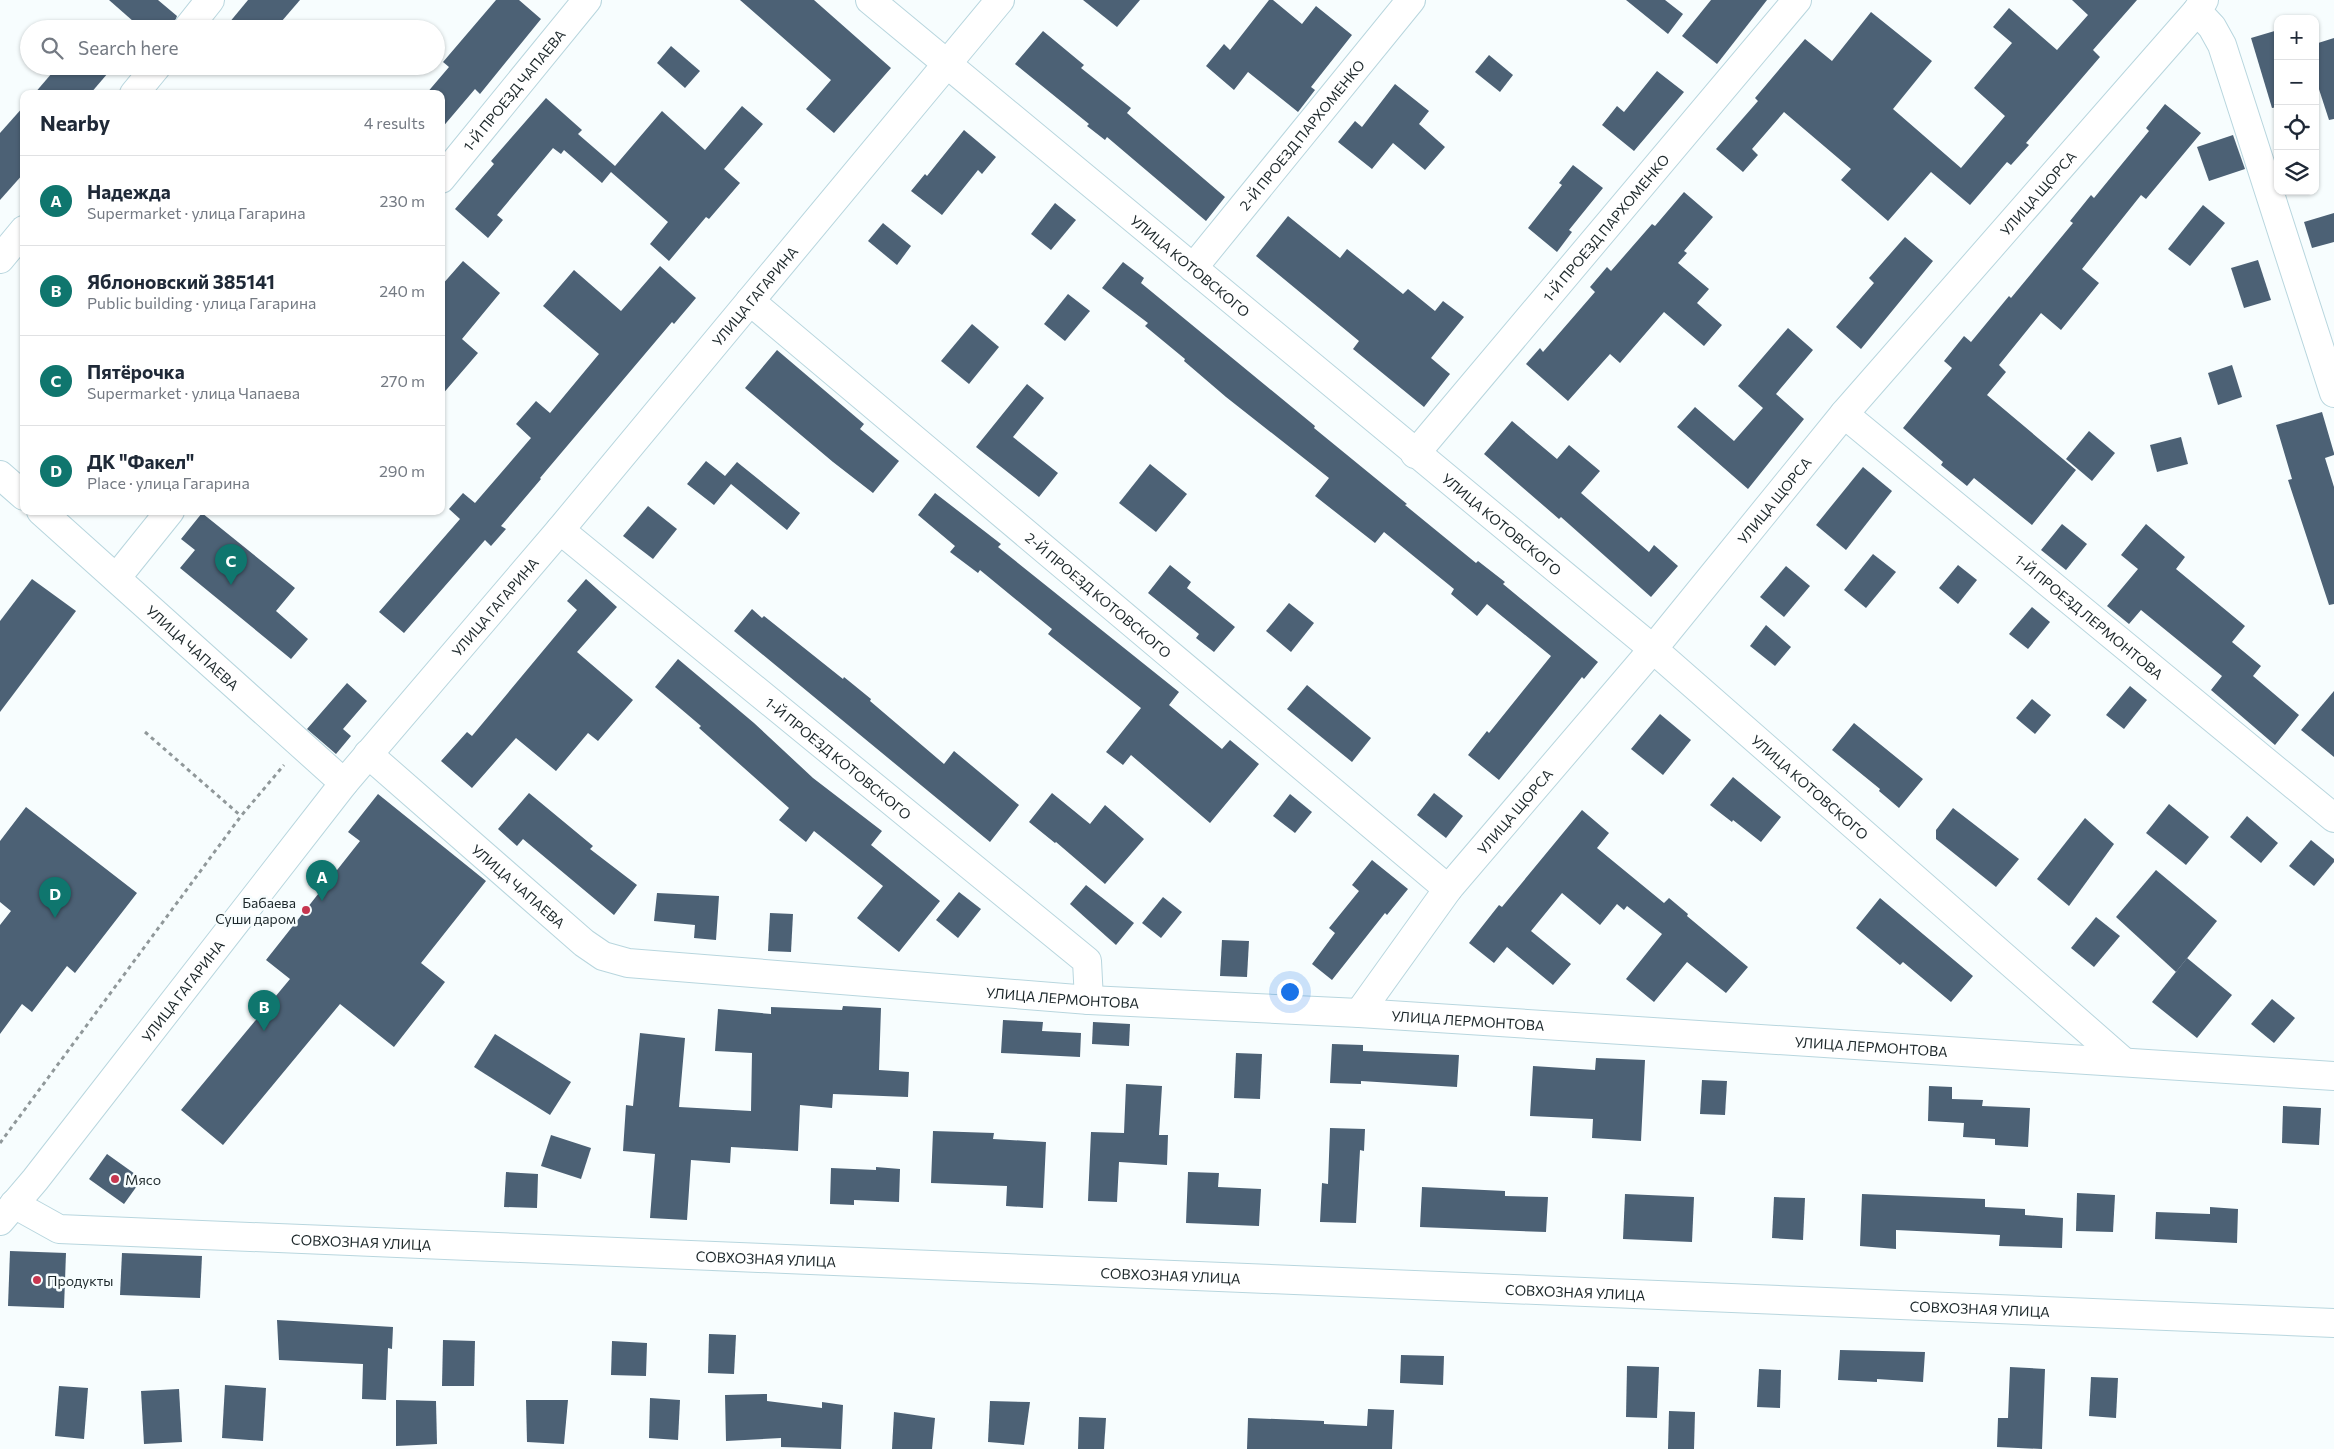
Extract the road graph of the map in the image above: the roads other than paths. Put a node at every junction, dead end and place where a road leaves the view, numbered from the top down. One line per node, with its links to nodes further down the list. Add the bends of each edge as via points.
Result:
1 (210, 0): 8 (street)
2 (587, 0): 12 (street, 1-Й ПРОЕЗД ЧАПАЕВА)
3 (870, 0): 9 (street, УЛИЦА КОТОВСКОГО)
4 (1000, 0): 9 (street, УЛИЦА ГАГАРИНА)
5 (1411, 0): 15 (street, 2-Й ПРОЕЗД ПАРХОМЕНКО)
6 (1797, 0): 19 (street, 1-Й ПРОЕЗД ПАРХОМЕНКО)
7 (2201, 5): 17 (street, via 2222,45); 18 (street, УЛИЦА ЩОРСА)
8 (194, 20)
9 (948, 65): 15 (street, УЛИЦА КОТОВСКОГО); 16 (street, УЛИЦА ГАГАРИНА)
10 (149, 75): 11 (street)
11 (137, 90)
12 (445, 174)
13 (20, 235): 14 (street)
14 (0, 259)
15 (1193, 268): 19 (street, УЛИЦА КОТОВСКОГО)
16 (750, 300): 24 (street, УЛИЦА ГАГАРИНА); 30 (street, 2-Й ПРОЕЗД КОТОВСКОГО)
17 (2334, 393)
18 (1844, 414): 26 (street, УЛИЦА ЩОРСА); 29 (street, 1-Й ПРОЕЗД ЛЕРМОНТОВА)
19 (1415, 454): 26 (street, УЛИЦА КОТОВСКОГО)
20 (0, 475): 21 (street)
21 (20, 492)
22 (47, 515): 25 (street, УЛИЦА ЧАПАЕВА)
23 (167, 515): 25 (street)
24 (560, 530): 27 (street, УЛИЦА ГАГАРИНА); 32 (street, 1-Й ПРОЕЗД КОТОВСКОГО, via 1087,961)
25 (117, 577): 28 (street, УЛИЦА ЧАПАЕВА)
26 (1653, 650): 30 (street, УЛИЦА ЩОРСА); 34 (street, УЛИЦА КОТОВСКОГО)
27 (368, 754): 28 (street, УЛИЦА ГАГАРИНА); 31 (street, УЛИЦА ЧАПАЕВА, via 584,943)
28 (344, 783): 36 (street, УЛИЦА ГАГАРИНА)
29 (2334, 818)
30 (1448, 889): 33 (street, УЛИЦА ЩОРСА)
31 (603, 956): 32 (street, УЛИЦА ЛЕРМОНТОВА, via 628,962)
32 (1089, 1000): 33 (street, УЛИЦА ЛЕРМОНТОВА)
33 (1359, 1013): 34 (street, УЛИЦА ЛЕРМОНТОВА)
34 (2124, 1062): 35 (street, УЛИЦА ЛЕРМОНТОВА)
35 (2334, 1076)
36 (7, 1212): 37 (street, СОВХОЗНАЯ УЛИЦА, via 59,1229)
37 (2334, 1323)

